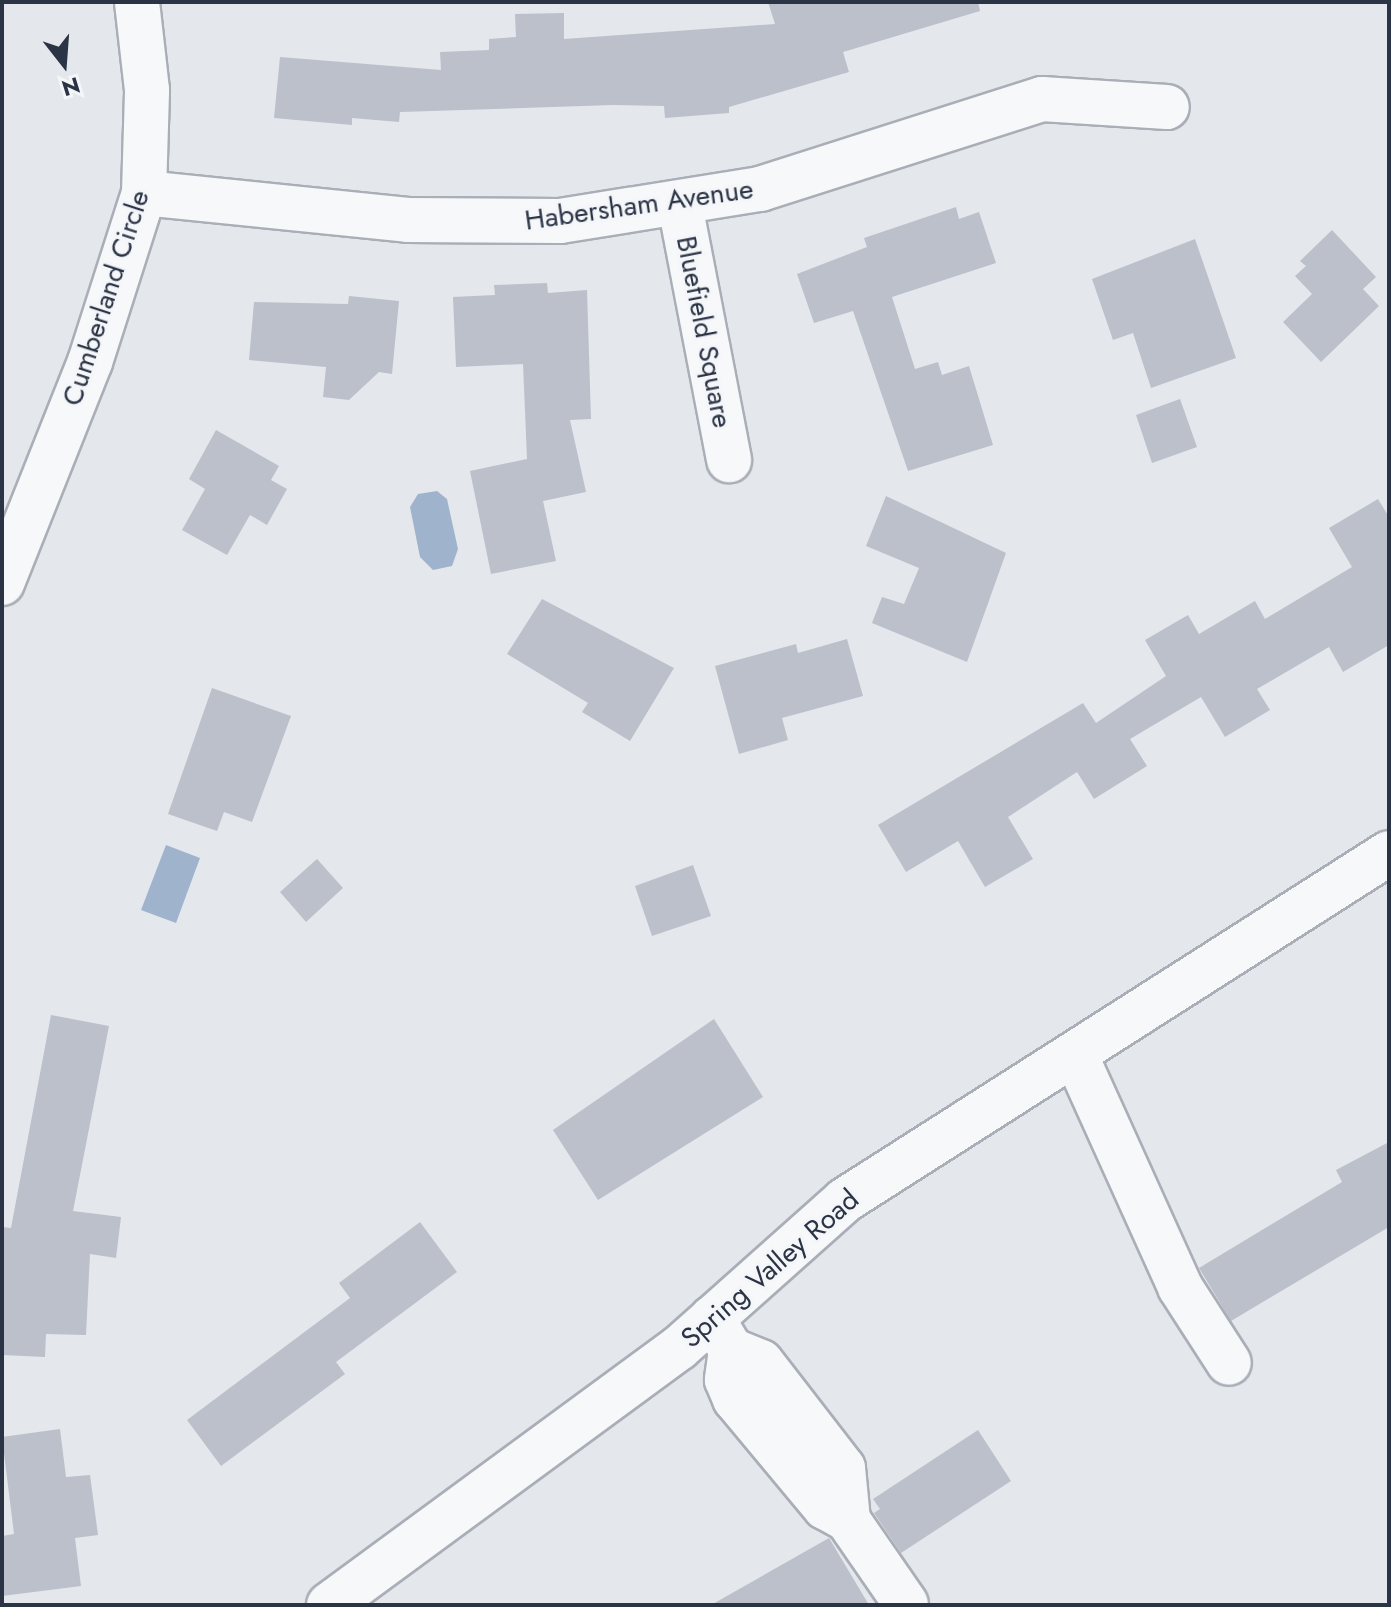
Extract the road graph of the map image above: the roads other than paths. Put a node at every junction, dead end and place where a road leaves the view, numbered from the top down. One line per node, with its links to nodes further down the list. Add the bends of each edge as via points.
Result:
1 (137, 2): 3 (street, Cumberland Circle, via 147,90)
2 (1167, 107): 4 (street, Habersham Avenue, via 1095,98 1034,101 847,165)
3 (144, 193): 4 (street, Habersham Avenue, via 494,223); 6 (street, Cumberland Circle, via 90,362)
4 (680, 205): 5 (street, Bluefield Square)
5 (729, 460)
6 (2, 583)
7 (1389, 853): 8 (street, Spring Valley Road)
8 (1075, 1054): 9 (street, Spring Valley Road, via 845,1200); 10 (street, via 1180,1287)
9 (722, 1334): 11 (street, via 727,1380 735,1399 825,1507 848,1520); 12 (street, Spring Valley Road)
10 (1229, 1363)
11 (906, 1604)
12 (329, 1605)

